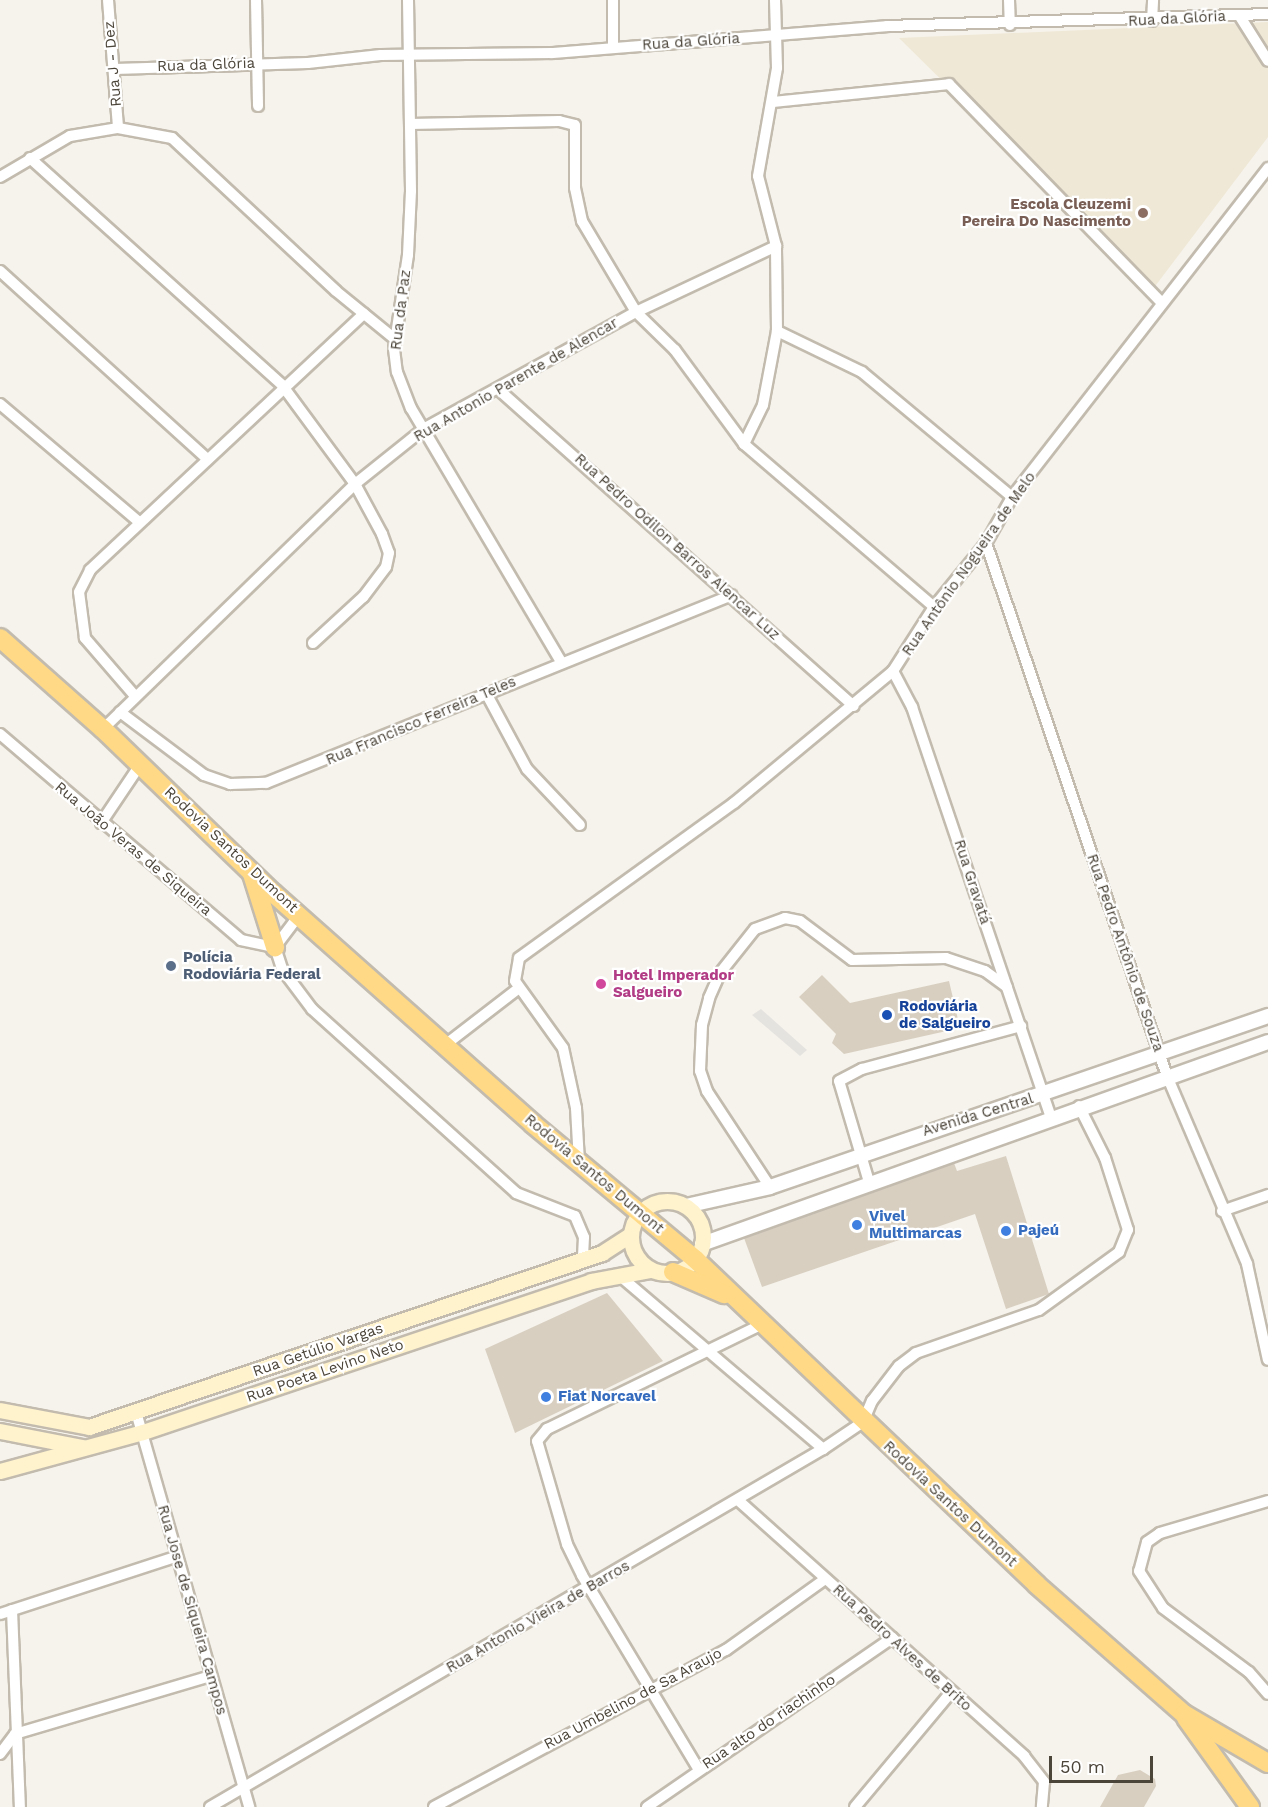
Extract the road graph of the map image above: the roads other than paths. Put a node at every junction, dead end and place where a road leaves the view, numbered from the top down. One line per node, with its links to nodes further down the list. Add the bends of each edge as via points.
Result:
1 (108, 0): 17 (street, Rua J - Dez)
2 (256, 0): 16 (street)
3 (408, 0): 14 (street, Rua da Paz)
4 (613, 0): 13 (street)
5 (775, 0): 12 (street)
6 (1009, 0): 11 (street)
7 (1153, 0): 10 (street)
8 (1268, 14): 9 (street, Rua da Glória)
9 (1239, 15): 10 (street, Rua da Glória); 15 (street)
10 (1152, 21): 11 (street, Rua da Glória)
11 (1010, 25): 12 (street, Rua da Glória, via 887,26)
12 (776, 36): 13 (street, Rua da Glória); 18 (street)
13 (613, 47): 14 (street, Rua da Glória)
14 (408, 57): 16 (street, Rua da Glória); 20 (street, Rua da Paz)
15 (1268, 61)
16 (256, 63): 17 (street, Rua da Glória); 19 (street)
17 (115, 69): 21 (street, Rua J - Dez)
18 (773, 102): 25 (street, via 758,176); 27 (street, via 949,84)
19 (258, 106)
20 (410, 124): 28 (street, via 574,124 575,188 582,221); 31 (street, Rua da Paz, via 408,255)
21 (118, 128): 22 (street, via 59,140); 29 (street, via 178,141)
22 (30, 158): 24 (street); 32 (street)
23 (1268, 168): 27 (street, Rua Antônio Nogueira de Melo)
24 (0, 177)
25 (776, 246): 28 (street, Rua Antonio Parente de Alencar); 30 (street)
26 (0, 271): 37 (street)
27 (1161, 302): 39 (street, Rua Antônio Nogueira de Melo)
28 (636, 312): 33 (street, Rua Antonio Parente de Alencar); 36 (street, via 675,350)
29 (364, 314): 31 (street); 32 (street)
30 (777, 331): 36 (street, via 763,405); 39 (street, via 862,372)
31 (396, 340): 35 (street, Rua da Paz, via 400,386)
32 (282, 386): 37 (street); 38 (street)
33 (499, 390): 35 (street, Rua Antonio Parente de Alencar); 42 (street, Rua Pedro Odilon Barros Alencar Luz)
34 (0, 404): 40 (street)
35 (425, 428): 38 (street, Rua Antonio Parente de Alencar); 46 (street, Rua da Paz)
36 (744, 444): 43 (street)
37 (207, 459): 40 (street)
38 (355, 484): 45 (street, via 385,544 386,567 363,597); 49 (street, Rua Antonio Parente de Alencar)
39 (1012, 497): 41 (street, Rua Antônio Nogueira de Melo)
40 (139, 522): 49 (street, via 90,570 79,592 78,610 84,638)
41 (986, 543): 43 (street, Rua Antônio Nogueira de Melo); 66 (street, Rua Pedro Antônio de Souza)
42 (732, 595): 46 (street, Rua Francisco Ferreira Teles); 50 (street, Rua Pedro Odilon Barros Alencar Luz)
43 (934, 607): 47 (street, Rua Antônio Nogueira de Melo)
44 (0, 638): 52 (highway, Rodovia Santos Dumont)
45 (313, 643)
46 (562, 663): 48 (street, Rua Francisco Ferreira Teles)
47 (893, 671): 50 (street, Rua Antônio Nogueira de Melo); 60 (street, Rua Gravatá, via 912,706)
48 (486, 693): 51 (street, Rua Francisco Ferreira Teles, via 282,778 244,785 204,775); 56 (street, via 527,769)
49 (135, 696): 51 (street, Rua Antonio Parente de Alencar)
50 (854, 706): 61 (street, Rua Antônio Nogueira de Melo, via 734,803 519,958 513,975)
51 (120, 712): 52 (street, Rua Antonio Parente de Alencar)
52 (103, 729): 54 (highway, Rodovia Santos Dumont)
53 (0, 734): 55 (street, Rua João Veras de Siqueira)
54 (140, 765): 55 (street); 57 (highway, Rodovia Santos Dumont)
55 (101, 823): 59 (street, Rua João Veras de Siqueira, via 241,940)
56 (580, 825)
57 (251, 872): 58 (highway, Rodovia Santos Dumont); 59 (highway)
58 (300, 914): 59 (street); 65 (highway, Rodovia Santos Dumont)
59 (275, 946): 81 (street, via 282,969 312,1009 417,1108 516,1193 575,1216 584,1237)
60 (1007, 987): 63 (street, Rua Gravatá); 74 (street, via 985,971 946,958 852,960 792,919 755,929 720,973 709,998 701,1037 700,1071 707,1091)
61 (519, 988): 65 (street); 72 (street, via 563,1048 576,1108)
62 (1268, 1016): 66 (street, Avenida Central)
63 (1021, 1026): 68 (street, Rua Gravatá); 71 (street, via 862,1069 839,1081)
64 (1268, 1042): 67 (street, Avenida Central)
65 (445, 1045): 72 (highway, Rodovia Santos Dumont)
66 (1159, 1052): 67 (street, Rua Pedro Antônio de Souza); 68 (street, Avenida Central)
67 (1167, 1076): 69 (street, Avenida Central); 77 (street, Rua Pedro Antônio de Souza)
68 (1043, 1095): 70 (street, Rua Gravatá); 71 (street, Avenida Central)
69 (1079, 1106): 70 (street, Avenida Central); 92 (street, via 1105,1158 1128,1230 1119,1252 1039,1310 916,1353 872,1401)
70 (1051, 1117): 73 (street, Avenida Central)
71 (862, 1152): 73 (street); 74 (street, Avenida Central)
72 (579, 1164): 78 (highway, Rodovia Santos Dumont)
73 (869, 1182): 80 (street, Avenida Central)
74 (770, 1187): 76 (street, Avenida Central)
75 (1268, 1195): 77 (street)
76 (686, 1206): 78 (main road, via 658,1201); 80 (main road, via 700,1222)
77 (1222, 1211): 87 (street, Rua Pedro Antônio de Souza, via 1247,1264)
78 (640, 1212): 79 (main road); 80 (highway, Rodovia Santos Dumont)
79 (630, 1235): 81 (main road, Rua Getúlio Vargas); 82 (main road, via 634,1254)
80 (699, 1251): 83 (main road); 85 (highway, Rodovia Santos Dumont)
81 (583, 1259): 91 (main road, Rua Getúlio Vargas)
82 (650, 1270): 83 (main road, Rua Poeta Levino Neto); 84 (main road, Rua Poeta Levino Neto)
83 (673, 1272): 85 (highway)
84 (620, 1276): 88 (street); 94 (main road, Rua Poeta Levino Neto)
85 (731, 1297): 86 (highway, Rodovia Santos Dumont)
86 (760, 1325): 88 (street); 92 (highway, Rodovia Santos Dumont)
87 (1266, 1337): 89 (street, Rua Pedro Antônio de Souza)
88 (706, 1353): 96 (street); 102 (street, via 547,1429 537,1441 567,1544)
89 (1268, 1360)
90 (0, 1410): 91 (main road, Rua Getúlio Vargas, via 89,1428)
91 (136, 1412): 94 (street, Rua Jose de Siqueira Campos)
92 (863, 1422): 96 (street, Rua Antonio Vieira de Barros); 110 (highway, Rodovia Santos Dumont, via 1037,1586)
93 (0, 1431): 95 (main road)
94 (143, 1432): 95 (main road, Rua Poeta Levino Neto); 100 (street, Rua Jose de Siqueira Campos)
95 (86, 1448): 97 (main road, Rua Poeta Levino Neto)
96 (823, 1449): 98 (street, Rua Antonio Vieira de Barros)
97 (0, 1471)
98 (738, 1500): 101 (street, Rua Pedro Alves de Brito); 102 (street, Rua Antonio Vieira de Barros)
99 (1268, 1501): 109 (street, via 1240,1513 1160,1533 1147,1542 1138,1571 1164,1608 1249,1672)
100 (175, 1557): 103 (street); 106 (street, Rua Jose de Siqueira Campos)
101 (825, 1579): 105 (street, Rua Pedro Alves de Brito); 107 (street, Rua Umbelino de Sa Araujo, via 753,1633)
102 (590, 1587): 107 (street); 115 (street, Rua Antonio Vieira de Barros)
103 (12, 1610): 104 (street); 111 (street)
104 (0, 1614)
105 (892, 1638): 108 (street, Rua Pedro Alves de Brito); 114 (street, Rua alto do riachinho)
106 (211, 1676): 111 (street); 115 (street, Rua Jose de Siqueira Campos)
107 (653, 1689): 114 (street); 119 (street, Rua Umbelino de Sa Araujo)
108 (951, 1692): 121 (street); 122 (street, Rua Pedro Alves de Brito, via 1036,1770 1044,1782)
109 (1268, 1694)
110 (1184, 1714): 113 (highway, Rodovia Santos Dumont); 123 (highway, Rodovia Santos Dumont)
111 (15, 1734): 112 (street); 116 (street)
112 (0, 1754)
113 (1268, 1763)
114 (699, 1770): 120 (street, Rua alto do riachinho)
115 (244, 1787): 117 (street, Rua Antonio Vieira de Barros); 118 (street, Rua Jose de Siqueira Campos)
116 (20, 1807)
117 (210, 1807)
118 (249, 1807)
119 (434, 1807)
120 (647, 1807)
121 (855, 1807)
122 (1042, 1807)
123 (1250, 1807)

